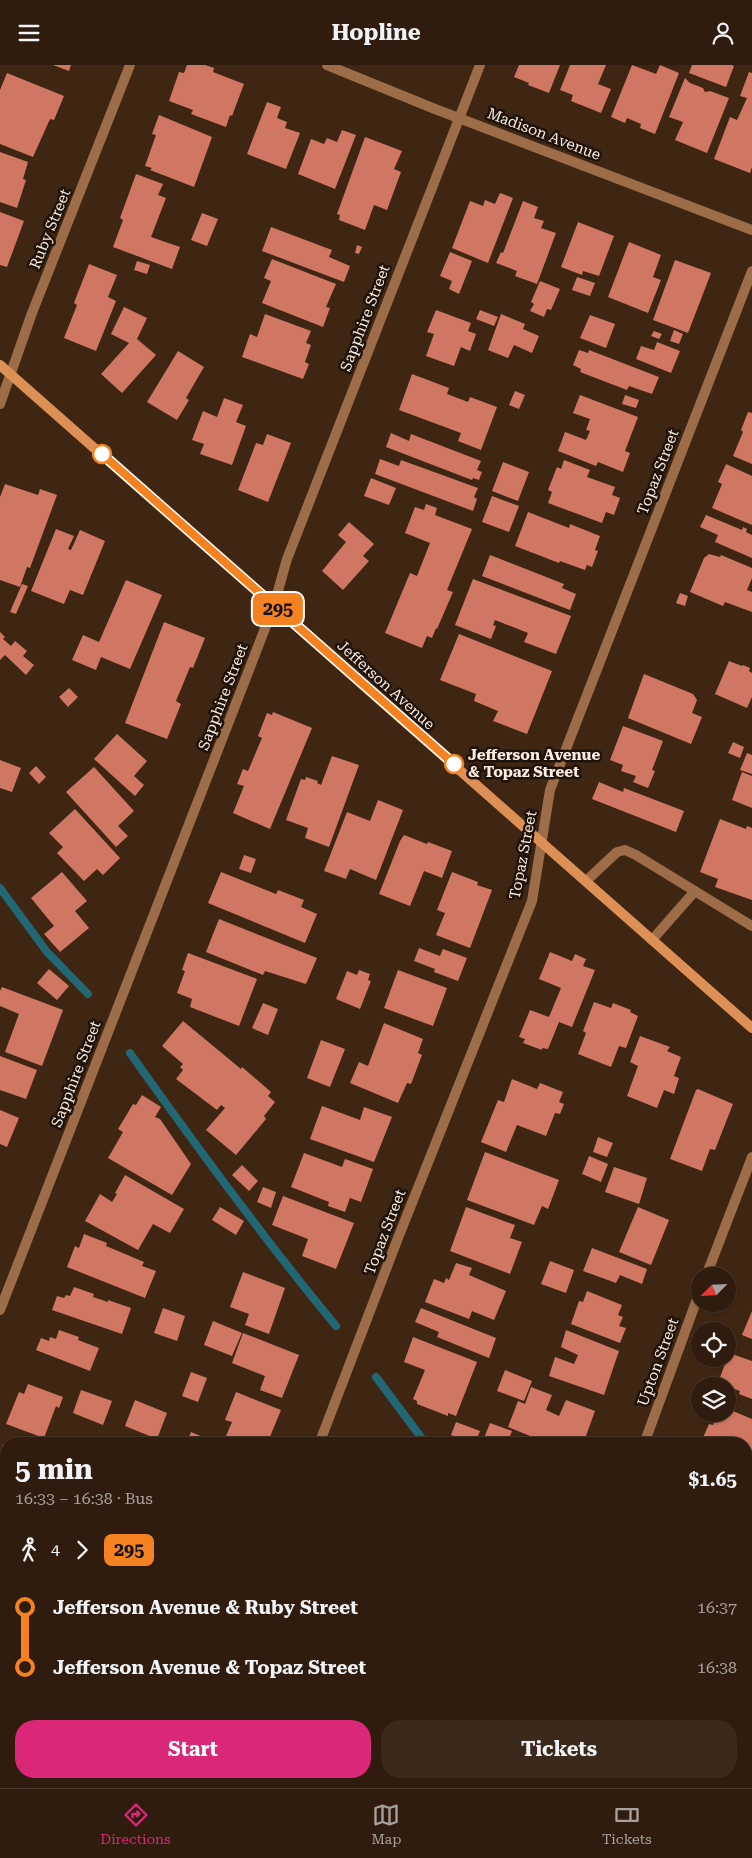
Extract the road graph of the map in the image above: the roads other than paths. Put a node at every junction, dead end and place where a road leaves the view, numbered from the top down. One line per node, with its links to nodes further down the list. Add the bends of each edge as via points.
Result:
1 (130, 65): 8 (street, Ruby Street, via 32,313)
2 (327, 65): 4 (street, Madison Avenue)
3 (480, 65): 4 (street, Sapphire Street)
4 (459, 118): 5 (street, Madison Avenue); 10 (street, Sapphire Street, via 287,559)
5 (752, 230)
6 (752, 271): 11 (street, Topaz Street, via 550,791)
7 (0, 365): 8 (main road, Jefferson Avenue)
8 (11, 375): 9 (street, Ruby Street); 10 (main road, Jefferson Avenue)
9 (0, 404)
10 (274, 605): 11 (main road, Jefferson Avenue); 19 (street, Sapphire Street)
11 (542, 842): 12 (main road, Jefferson Avenue); 21 (street, Topaz Street, via 532,901)
12 (586, 881): 13 (street, via 617,851 625,850); 15 (main road, Jefferson Avenue)
13 (695, 891): 14 (street); 15 (street)
14 (752, 926)
15 (652, 940): 16 (main road, Jefferson Avenue)
16 (752, 1028)
17 (752, 1157): 18 (street)
18 (709, 1267)
19 (0, 1310)
20 (692, 1313): 22 (street, Upton Street)
21 (322, 1437)
22 (647, 1437)

